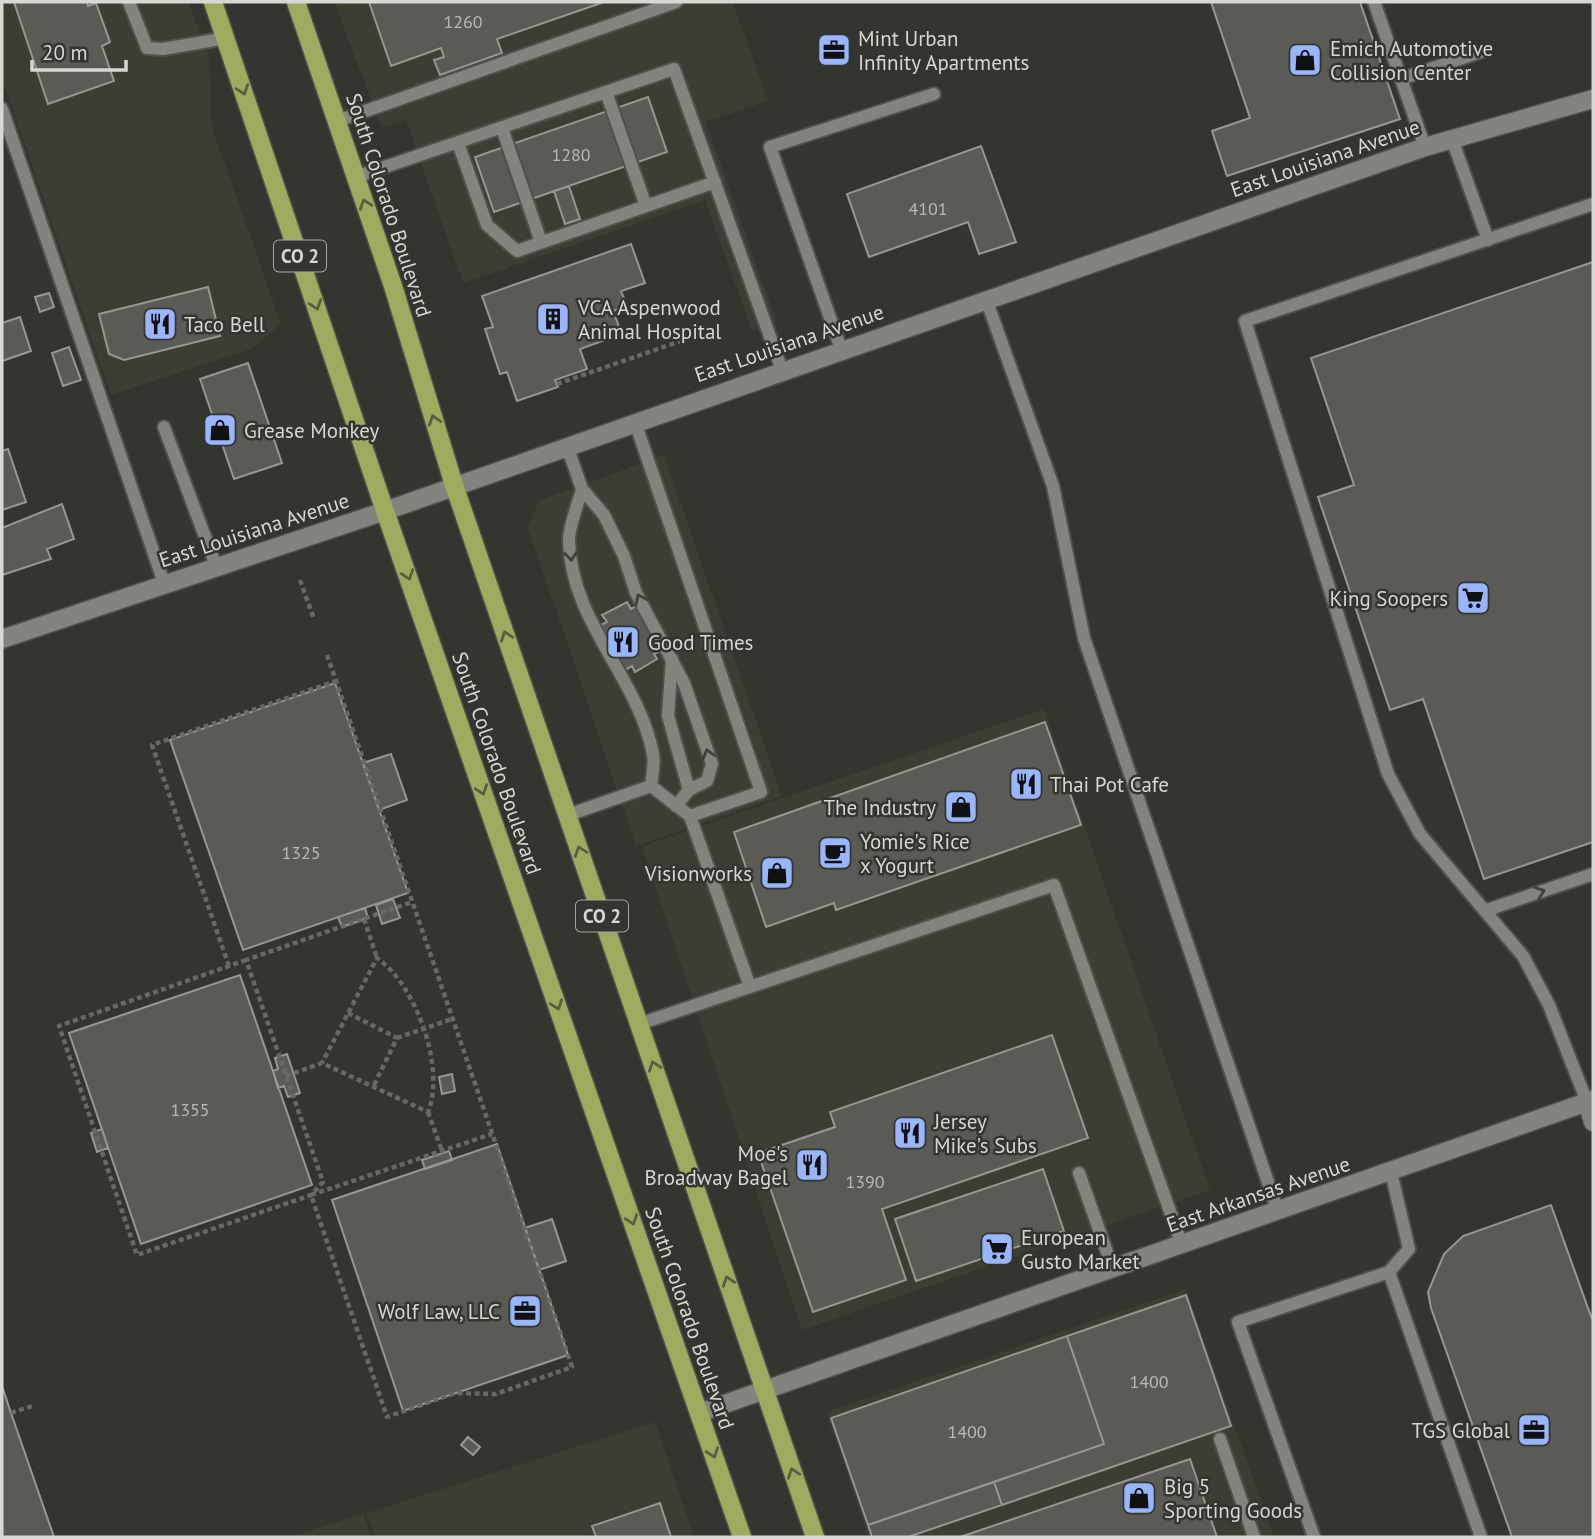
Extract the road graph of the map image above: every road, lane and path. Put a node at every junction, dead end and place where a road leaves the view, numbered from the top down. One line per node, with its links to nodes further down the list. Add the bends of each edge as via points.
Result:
1 (129, 2): 6 (lane, via 147,48)
2 (213, 2): 6 (main road, South Colorado Boulevard / CO 2)
3 (296, 2): 13 (main road, South Colorado Boulevard / CO 2)
4 (676, 2): 13 (lane)
5 (1374, 2): 8 (lane)
6 (226, 38): 34 (main road, South Colorado Boulevard / CO 2, one-way to 34)
7 (1483, 51): 8 (lane)
8 (1401, 79): 17 (lane)
9 (606, 92): 14 (lane); 19 (lane, via 674,69); 21 (lane)
10 (934, 94): 26 (lane, via 769,147)
11 (1593, 99): 15 (street, East Louisiana Avenue)
12 (2, 109): 37 (lane)
13 (337, 121): 18 (main road, South Colorado Boulevard / CO 2)
14 (502, 128): 16 (lane); 23 (lane)
15 (1452, 139): 17 (street, East Louisiana Avenue); 22 (lane)
16 (458, 143): 18 (lane); 23 (lane, via 487,225 517,251)
17 (1425, 146): 24 (street, East Louisiana Avenue)
18 (355, 177): 32 (main road, South Colorado Boulevard / CO 2, one-way to 18)
19 (715, 183): 21 (lane); 27 (lane)
20 (1593, 204): 22 (lane)
21 (646, 206): 23 (lane)
22 (1488, 240): 50 (lane, via 1245,321 1388,774 1420,834)
23 (541, 242)
24 (986, 299): 26 (street, East Louisiana Avenue); 72 (lane, via 1053,486 1084,638)
25 (698, 335): 28 (path)
26 (841, 349): 27 (street, East Louisiana Avenue)
27 (782, 370): 29 (street, East Louisiana Avenue)
28 (557, 384)
29 (635, 422): 31 (street, East Louisiana Avenue); 47 (lane, via 761,792)
30 (164, 427): 35 (lane)
31 (567, 446): 32 (street, East Louisiana Avenue); 33 (lane)
32 (454, 485): 34 (street, East Louisiana Avenue); 46 (main road, South Colorado Boulevard / CO 2, one-way to 32)
33 (582, 489): 41 (lane, one-way to 33, via 636,593 604,515); 43 (lane, one-way to 43, via 569,539 575,586 584,611 629,689 653,755)
34 (385, 511): 35 (street, East Louisiana Avenue); 79 (main road, South Colorado Boulevard / CO 2, one-way to 79)
35 (216, 566): 37 (street, East Louisiana Avenue)
36 (300, 580): 38 (path)
37 (164, 583): 39 (street, East Louisiana Avenue)
38 (314, 619)
39 (2, 639)
40 (327, 655): 42 (path)
41 (672, 659): 44 (lane, via 668,716); 44 (lane, one-way to 41, via 707,781 712,764)
42 (336, 681): 49 (path); 54 (path, via 152,745)
43 (651, 786): 45 (lane); 46 (lane)
44 (689, 790): 45 (lane)
45 (676, 806): 47 (lane)
46 (568, 815): 58 (main road, South Colorado Boulevard / CO 2, one-way to 46)
47 (690, 817): 55 (lane)
48 (1593, 874): 50 (lane, one-way to 48)
49 (412, 902): 51 (path); 57 (path)
50 (1487, 910): 64 (lane, via 1538,982)
51 (363, 919): 52 (path); 53 (path)
52 (377, 958): 56 (path); 59 (path, via 401,982)
53 (246, 960): 54 (path); 62 (path)
54 (229, 966): 71 (path, via 59,1026 137,1255)
55 (750, 987): 58 (lane); 73 (lane, via 1054,885)
56 (348, 1013): 60 (path); 61 (path)
57 (452, 1019): 59 (path); 67 (path)
58 (639, 1024): 76 (main road, South Colorado Boulevard / CO 2, one-way to 58)
59 (422, 1029): 60 (path); 65 (path, via 435,1082)
60 (397, 1038): 63 (path)
61 (322, 1063): 62 (path); 63 (path)
62 (286, 1076): 71 (path, via 323,1182)
63 (373, 1087): 65 (path)
64 (1590, 1101): 66 (street); 70 (street, East Arkansas Avenue)
65 (428, 1112): 68 (path)
66 (1593, 1122)
67 (492, 1134): 68 (path); 71 (path, via 572,1367 496,1394 455,1393 387,1417)
68 (442, 1151): 71 (path)
69 (1079, 1172): 74 (lane)
70 (1391, 1172): 72 (street, East Arkansas Avenue); 75 (lane, via 1409,1249)
71 (311, 1195)
72 (1278, 1212): 73 (street, East Arkansas Avenue)
73 (1182, 1245): 74 (street, East Arkansas Avenue)
74 (1113, 1269): 76 (street, East Arkansas Avenue)
75 (1389, 1272): 84 (lane, via 1238,1322); 85 (lane)
76 (764, 1388): 79 (street, East Arkansas Avenue); 82 (main road, South Colorado Boulevard / CO 2, one-way to 76)
77 (32, 1406): 78 (path)
78 (11, 1413)
79 (699, 1413): 81 (main road, South Colorado Boulevard / CO 2, one-way to 81)
80 (1220, 1439): 83 (lane)
81 (742, 1537)
82 (816, 1537)
83 (1254, 1537)
84 (1314, 1537)
85 (1481, 1537)

